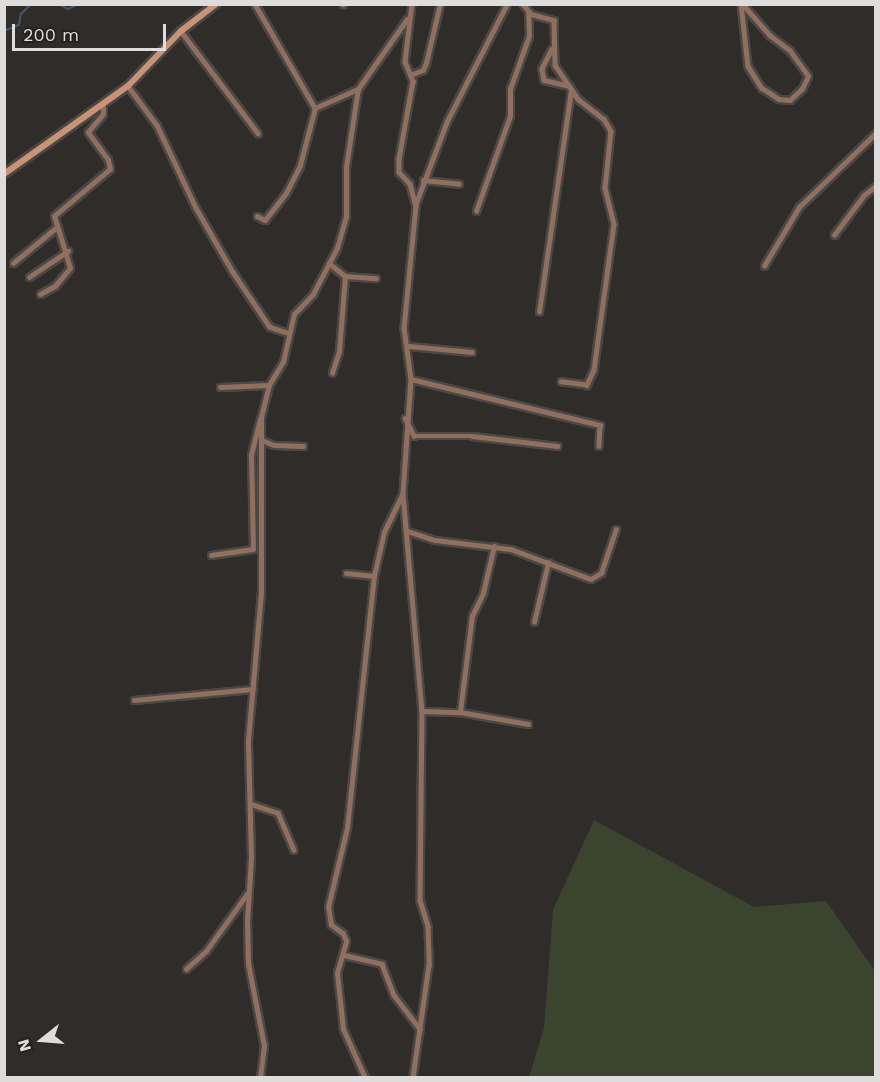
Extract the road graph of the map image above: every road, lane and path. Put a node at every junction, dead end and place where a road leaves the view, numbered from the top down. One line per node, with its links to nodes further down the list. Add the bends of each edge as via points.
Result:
1 (216, 4): 10 (main road)
2 (255, 4): 17 (street)
3 (411, 4): 9 (street)
4 (440, 4): 12 (street, via 426,63 423,70)
5 (507, 4): 21 (street, via 447,121)
6 (523, 4): 8 (street)
7 (742, 4): 7 (street, via 770,36 790,51 808,76 790,100 779,99 762,88 748,66)
8 (528, 13): 11 (street, via 554,20); 25 (street, via 530,36 510,89 510,116)
9 (407, 19): 12 (street, via 405,62); 15 (street)
10 (181, 31): 13 (main road); 18 (street)
11 (552, 49): 14 (street, via 555,65); 14 (street, via 542,69 544,80)
12 (410, 75): 24 (street, via 413,81 399,172 410,184)
13 (128, 86): 16 (main road); 38 (street, via 157,125 195,208 238,280 270,327)
14 (570, 88): 37 (street); 43 (street, via 609,125 605,188 614,224 594,370 587,385)
15 (358, 89): 17 (street); 31 (street, via 346,167 346,216)
16 (103, 104): 20 (main road, via 68,125); 27 (street, via 104,114 88,132 110,169 55,215)
17 (315, 108): 26 (street, via 300,165 286,193 266,220)
18 (258, 133)
19 (876, 133): 32 (street, via 799,207)
20 (4, 174)
21 (423, 180): 22 (street); 24 (street)
22 (459, 184)
23 (876, 186): 28 (street, via 864,195)
24 (416, 206): 39 (street, via 405,328)
25 (476, 211)
26 (257, 216)
27 (57, 227): 29 (street); 30 (street)
28 (834, 235)
29 (68, 251): 34 (street); 36 (street, via 68,272)
30 (12, 263)
31 (328, 263): 33 (street); 38 (street, via 313,294 294,314)
32 (764, 266)
33 (345, 276): 35 (street); 41 (street, via 339,351)
34 (29, 277)
35 (376, 278)
36 (40, 294)
37 (539, 312)
38 (289, 333): 44 (street, via 283,362)
39 (409, 346): 40 (street); 42 (street)
40 (472, 352)
41 (332, 373)
42 (411, 379): 47 (street); 51 (street, via 600,425)
43 (561, 382)
44 (269, 385): 45 (street); 46 (street)
45 (220, 387)
46 (261, 417): 48 (street); 53 (street, via 251,455)
47 (405, 418): 50 (street, via 414,436 472,436); 52 (street)
48 (262, 440): 49 (street, via 274,445); 55 (street)
49 (303, 446)
50 (557, 446)
51 (599, 446)
52 (403, 494): 56 (street); 61 (street, via 384,532)
53 (253, 519): 55 (street); 58 (street, via 253,549)
54 (616, 529): 59 (street, via 601,573 595,578 584,578)
55 (259, 530): 63 (street, via 261,593)
56 (407, 531): 57 (street, via 435,540); 65 (street)
57 (494, 546): 59 (street); 66 (street, via 483,593 472,616)
58 (211, 555)
59 (548, 563): 62 (street)
60 (346, 573): 61 (street)
61 (374, 576): 71 (street, via 347,828 328,907 331,925 344,934)
62 (534, 622)
63 (252, 689): 64 (street); 68 (street, via 248,741)
64 (134, 700)
65 (422, 711): 66 (street); 73 (street, via 420,900 428,927 429,965)
66 (460, 712): 67 (street)
67 (528, 724)
68 (250, 804): 69 (street, via 278,813); 70 (street)
69 (294, 850)
70 (249, 892): 72 (street, via 206,951); 74 (street, via 248,964 264,1046)
71 (344, 955): 73 (street, via 382,964 394,995); 75 (street, via 337,973 343,1029)
72 (186, 969)
73 (421, 1030): 76 (street)
74 (260, 1077)
75 (365, 1077)
76 (413, 1077)

